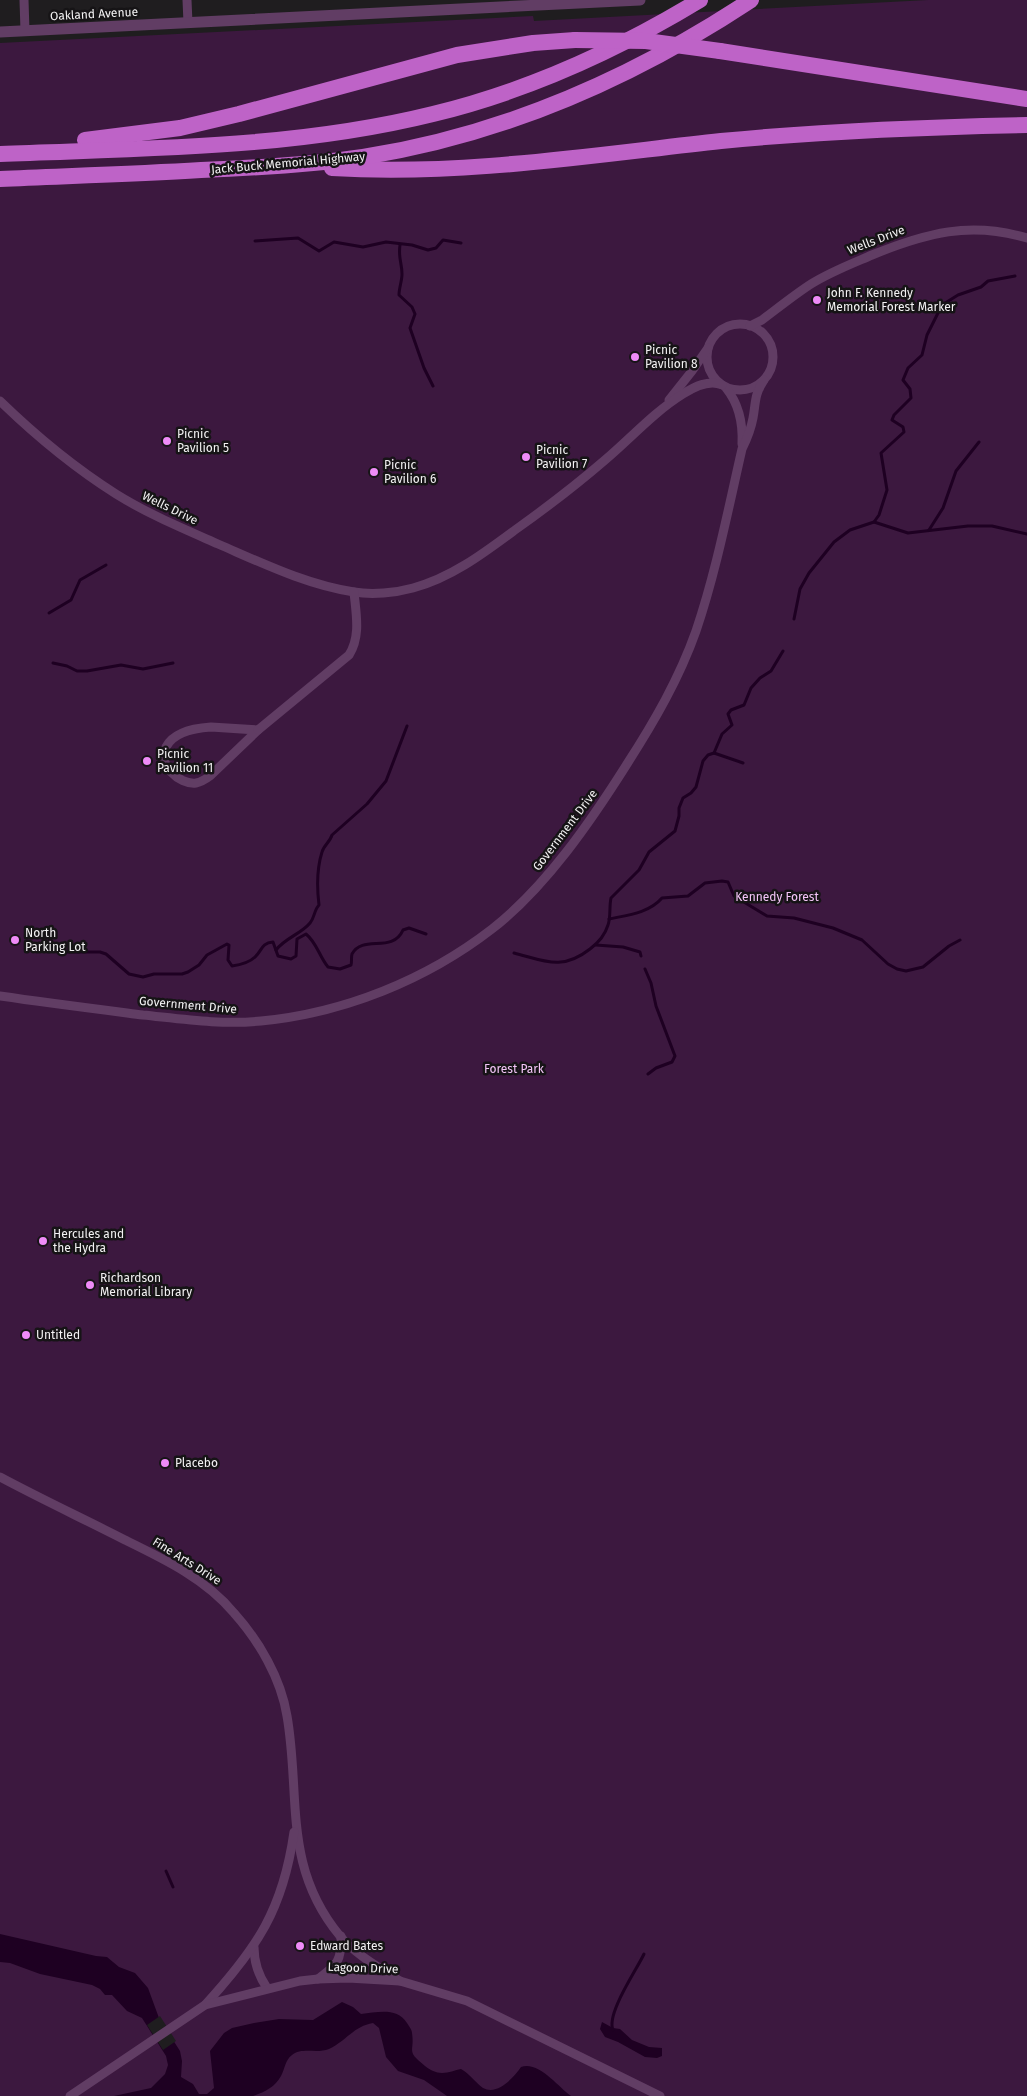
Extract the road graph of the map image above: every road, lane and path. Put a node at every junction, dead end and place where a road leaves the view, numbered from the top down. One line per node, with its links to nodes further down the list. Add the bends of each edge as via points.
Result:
1 (24, 0): 7 (street)
2 (187, 0): 6 (street)
3 (640, 0): 6 (street, Oakland Avenue)
4 (700, 0): 11 (highway, Jack Buck Memorial Highway, via 612,50 508,92 424,116 357,130 261,141)
5 (752, 0): 12 (highway, Jack Buck Memorial Highway, via 693,37 620,76 513,120 400,150)
6 (188, 23): 7 (street, Oakland Avenue)
7 (25, 31): 8 (street, Oakland Avenue)
8 (0, 32)
9 (1027, 99): 11 (highway, bridge, via 646,41 575,40 457,55 180,128)
10 (1027, 125): 12 (highway, via 790,135 427,169 382,171)
11 (4, 154)
12 (285, 166): 13 (highway, Jack Buck Memorial Highway)
13 (0, 179)
14 (1027, 238): 15 (street, Wells Drive, via 986,229 955,230 918,238 827,275)
15 (750, 326): 16 (street, via 740,324 721,330); 17 (street, via 764,334 772,349 772,365)
16 (709, 347): 18 (street, via 707,355 711,372); 20 (street, Wells Drive)
17 (764, 380): 18 (street, via 743,390); 21 (street, Government Drive, via 755,396 750,432)
18 (724, 386): 20 (street, Wells Drive, via 713,382 700,385); 21 (street, Government Drive, via 736,403 743,431)
19 (0, 401): 22 (street, Wells Drive, via 84,472 138,506 266,565)
20 (661, 410): 22 (street, Wells Drive, via 552,504 458,570 412,589)
21 (742, 450): 24 (street, Government Drive, via 696,632 659,712 615,784 561,858 492,929 427,971 381,992 337,1007 262,1021 174,1018)
22 (354, 592): 23 (street, via 358,626 348,655)
23 (258, 730): 23 (street, via 210,776 195,783 173,775 166,762 165,748 176,736 190,730 211,727)
24 (0, 996)
25 (0, 1477): 26 (street, Fine Arts Drive, via 168,1561 216,1593 234,1612 250,1632 273,1673 287,1715)
26 (295, 1824): 27 (street, Fine Arts Drive, via 307,1880); 28 (street, Fine Arts Drive, via 286,1878)
27 (341, 1936): 29 (street, via 339,1960); 30 (street, Fine Arts Drive, via 359,1953)
28 (254, 1948): 31 (street, via 256,1967); 32 (street, Fine Arts Drive)
29 (318, 1979): 30 (street, Lagoon Drive); 31 (street, Lagoon Drive)
30 (400, 1981): 34 (street, Lagoon Drive, via 467,2001)
31 (266, 1988): 32 (street, Lagoon Drive)
32 (205, 2006): 33 (street, Lagoon Drive)
33 (70, 2096)
34 (660, 2096)

